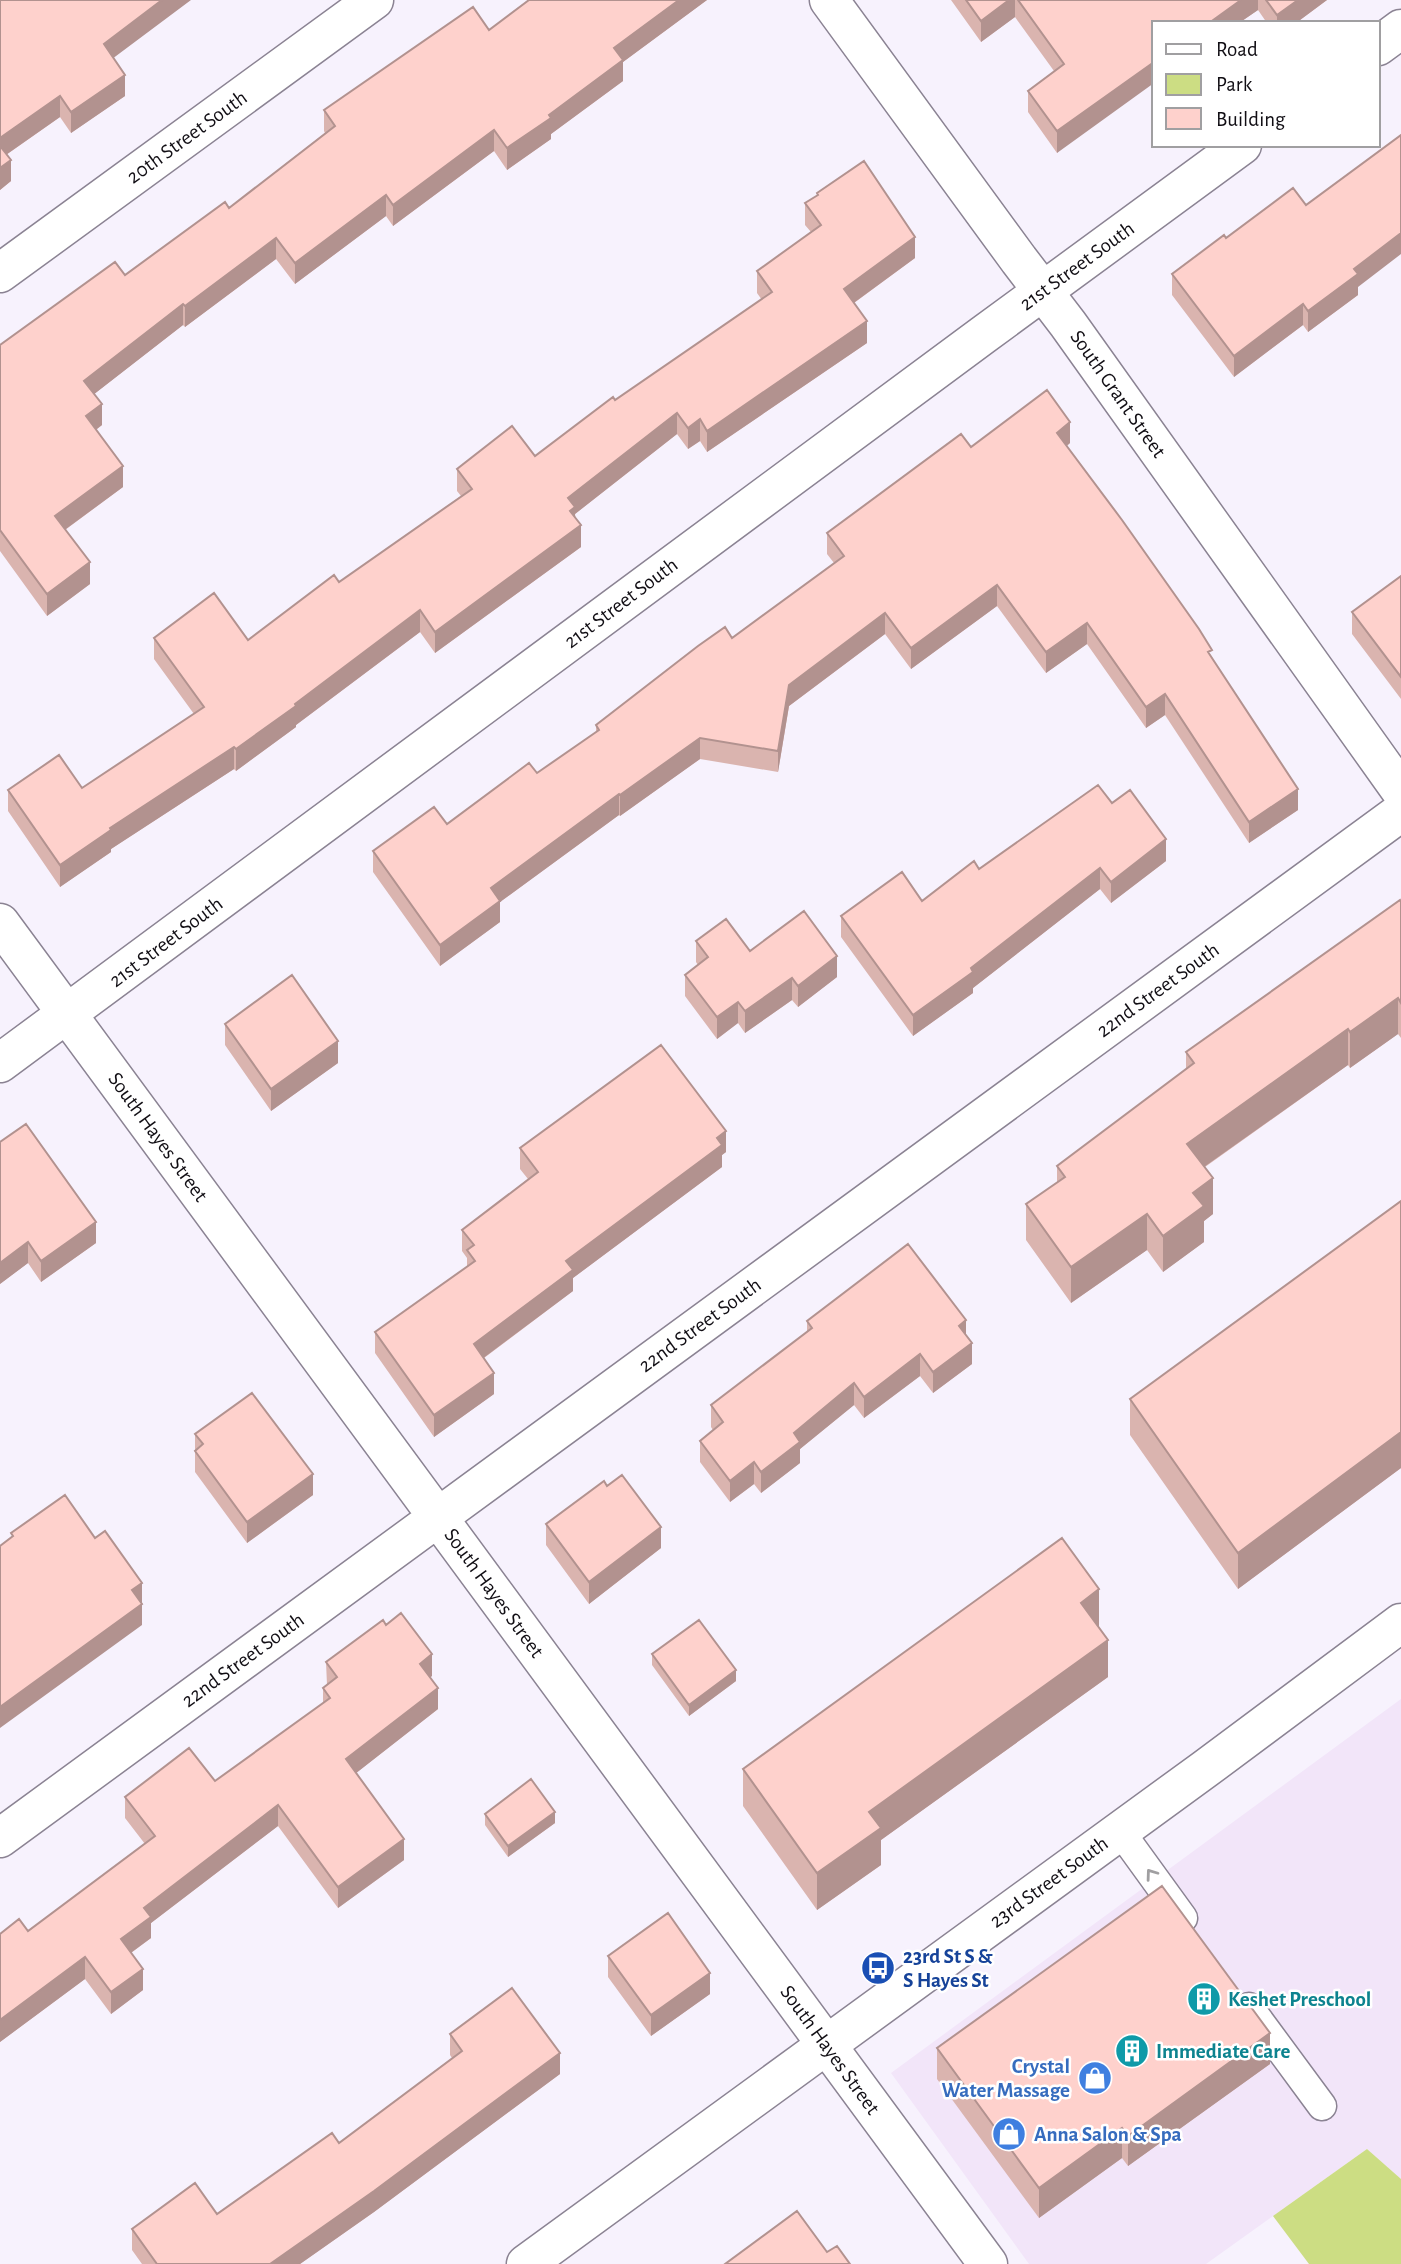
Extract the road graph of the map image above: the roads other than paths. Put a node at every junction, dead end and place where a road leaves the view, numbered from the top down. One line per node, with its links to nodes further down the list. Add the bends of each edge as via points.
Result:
1 (374, 0): 6 (street, 20th Street South)
2 (830, 0): 7 (street, South Grant Street)
3 (1401, 29): 4 (street)
4 (1380, 45)
5 (1239, 147): 7 (street, 21st Street South)
6 (0, 273)
7 (1042, 291): 8 (street, South Grant Street); 11 (street, 21st Street South)
8 (1401, 791)
9 (1401, 812): 13 (street, 22nd Street South)
10 (0, 923): 11 (street, South Hayes Street)
11 (67, 1014): 12 (street, 21st Street South); 13 (street, South Hayes Street)
12 (0, 1063)
13 (438, 1516): 16 (street, 22nd Street South); 19 (street, South Hayes Street)
14 (1401, 1623): 15 (street, 23rd Street South)
15 (1120, 1831): 17 (lane, one-way to 15); 19 (street, 23rd Street South)
16 (0, 1838)
17 (1202, 1944)
18 (1234, 1987): 20 (lane)
19 (825, 2045): 21 (street, 23rd Street South); 22 (street, South Hayes Street)
20 (1322, 2106)
21 (526, 2264)
22 (988, 2264)

